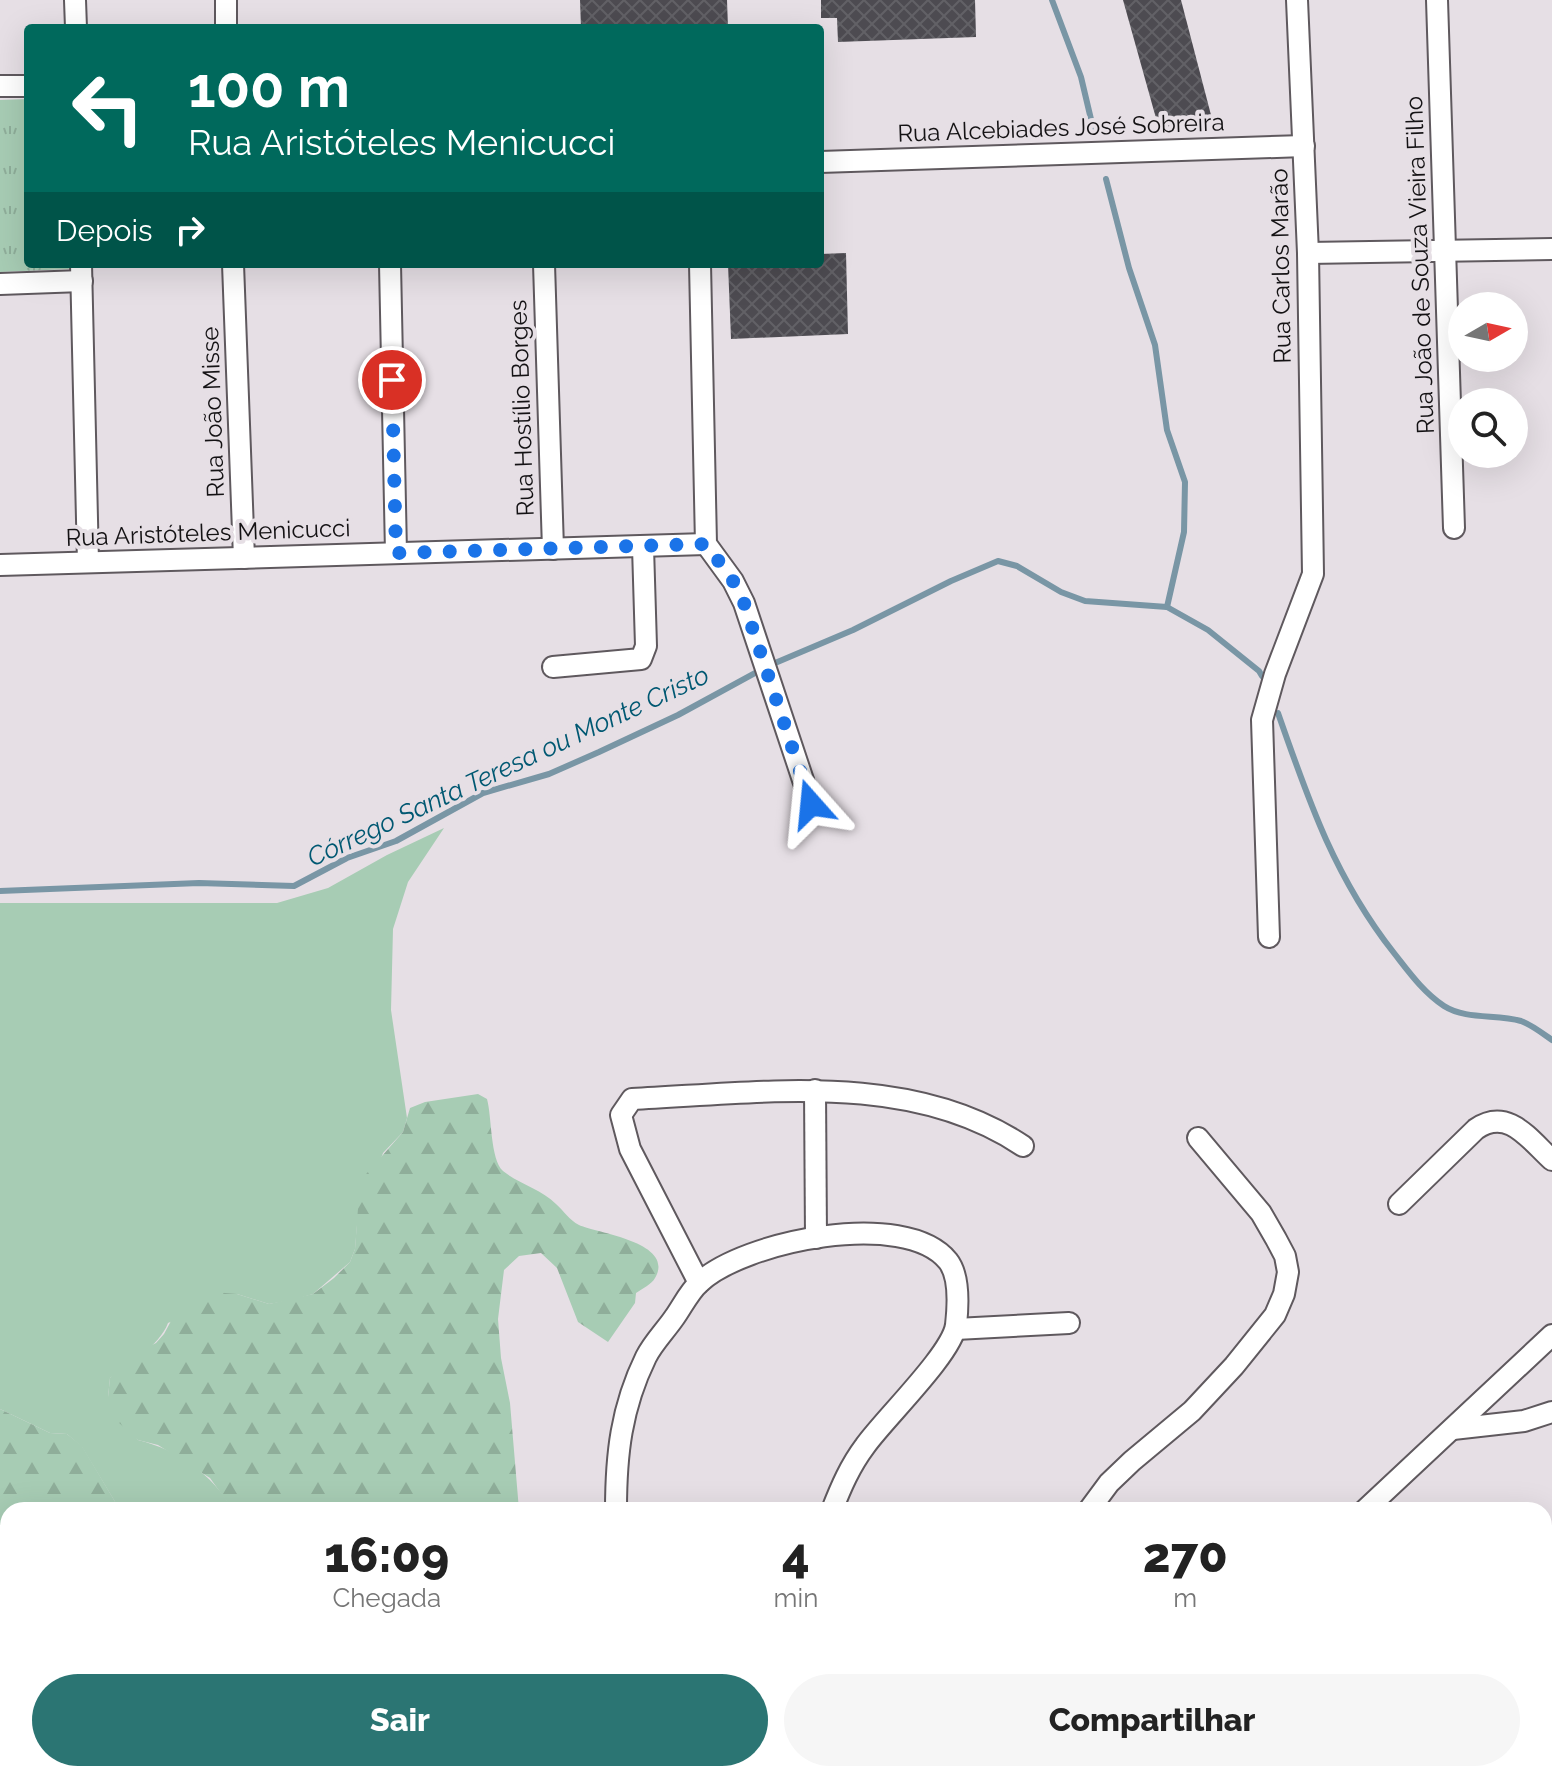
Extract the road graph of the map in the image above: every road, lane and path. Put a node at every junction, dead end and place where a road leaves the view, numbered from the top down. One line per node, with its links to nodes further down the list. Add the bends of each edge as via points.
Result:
1 (75, 0): 5 (street)
2 (226, 0): 6 (street)
3 (1297, 0): 9 (street, Rua Carlos Marão)
4 (1437, 0): 12 (street, Rua João de Souza Vieira Filho)
5 (76, 24)
6 (226, 24)
7 (0, 86): 8 (street)
8 (24, 86)
9 (1304, 146): 10 (street, Rua Alcebiades José Sobreira); 13 (street, Rua Carlos Marão)
10 (824, 162)
11 (1552, 249): 12 (street)
12 (1447, 250): 13 (street); 20 (street, Rua João de Souza Vieira Filho)
13 (1308, 253): 30 (street, Rua Carlos Marão, via 1313,574 1262,720)
14 (233, 268): 25 (street, Rua João Misse)
15 (390, 268): 24 (street)
16 (544, 268): 23 (street, Rua Hostílio Borges)
17 (700, 268): 21 (street)
18 (82, 273): 19 (street); 26 (street)
19 (0, 284)
20 (1454, 528)
21 (706, 544): 22 (street, Rua Aristóteles Menicucci); 29 (street, via 744,603)
22 (643, 547): 23 (street, Rua Aristóteles Menicucci); 28 (street, via 646,646 641,659)
23 (553, 549): 24 (street, Rua Aristóteles Menicucci)
24 (396, 553): 25 (street, Rua Aristóteles Menicucci)
25 (244, 558): 26 (street, Rua Aristóteles Menicucci)
26 (88, 562): 27 (street, Rua Aristóteles Menicucci)
27 (0, 565)
28 (553, 667)
29 (811, 804)
30 (1269, 937)
31 (815, 1090): 33 (street, via 946,1108); 36 (street); 37 (street, via 632,1099 624,1107 621,1115 630,1149)
32 (1198, 1138): 45 (street, via 1261,1213 1276,1239 1288,1272 1284,1294 1275,1315 1234,1366 1192,1411 1116,1476)
33 (1023, 1146)
34 (1552, 1160): 35 (street, via 1511,1124 1487,1121)
35 (1399, 1204)
36 (816, 1238): 37 (street, via 761,1250); 39 (street, via 886,1234 930,1245 949,1262 956,1278)
37 (699, 1283): 43 (street, via 647,1355 627,1402 616,1460)
38 (1069, 1323): 39 (street)
39 (956, 1329): 44 (street, via 866,1444)
40 (1552, 1335): 42 (street)
41 (1552, 1412): 42 (street, via 1524,1421)
42 (1453, 1429): 46 (street)
43 (616, 1502)
44 (835, 1502)
45 (1095, 1502)
46 (1374, 1502)

